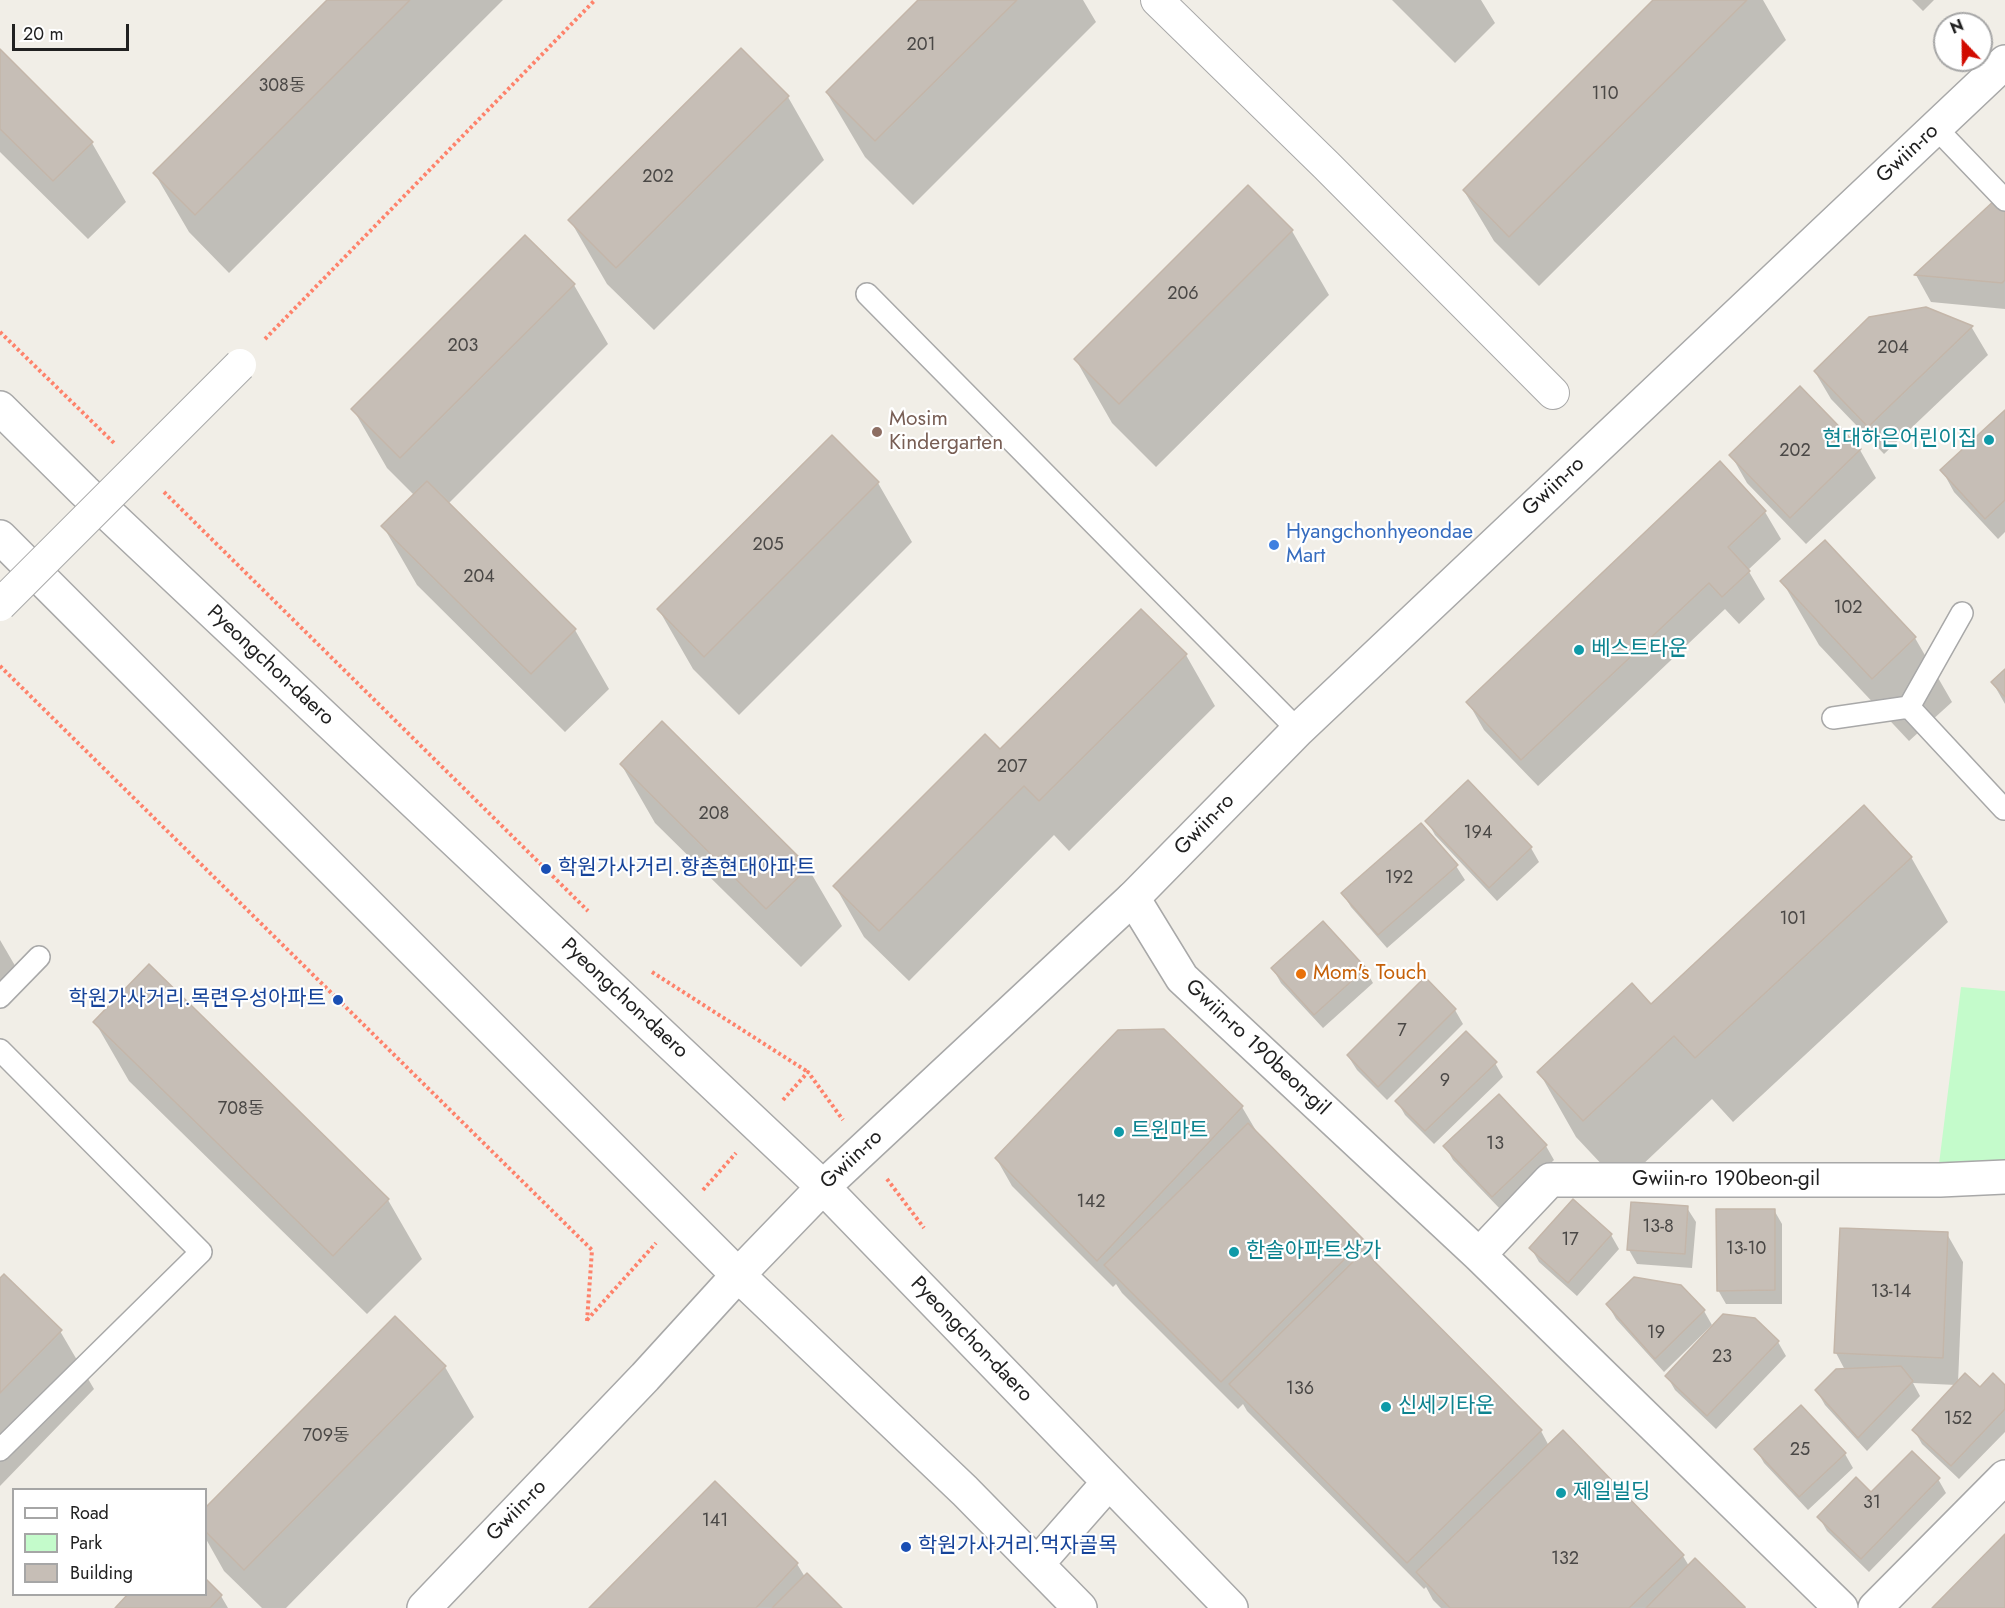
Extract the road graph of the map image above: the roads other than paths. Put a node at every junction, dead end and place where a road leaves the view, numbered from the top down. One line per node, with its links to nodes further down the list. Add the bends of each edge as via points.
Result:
1 (1157, 0): 7 (street)
2 (2005, 62): 3 (street, Gwiin-ro)
3 (1936, 128): 4 (lane); 14 (street, Gwiin-ro)
4 (2005, 200)
5 (867, 294): 14 (lane)
6 (240, 365): 10 (street, bridge)
7 (1553, 393)
8 (0, 408): 21 (street, Pyeongchon-daero)
9 (0, 537): 23 (street)
10 (0, 605)
11 (1962, 613): 12 (lane)
12 (1909, 707): 13 (lane); 15 (lane)
13 (1833, 718)
14 (1298, 730): 16 (street, Gwiin-ro)
15 (2005, 808)
16 (1133, 898): 21 (street, Gwiin-ro); 22 (street, Gwiin-ro 190beon-gil, via 1182,978)
17 (39, 957): 18 (lane)
18 (0, 997)
19 (0, 1050): 24 (lane, via 201,1252)
20 (2005, 1177): 22 (street, Gwiin-ro 190beon-gil, via 1550,1180)
21 (823, 1187): 23 (street, Gwiin-ro); 26 (street, Pyeongchon-daero)
22 (1479, 1255): 31 (street, Gwiin-ro 190beon-gil)
23 (738, 1275): 27 (street); 28 (street, Gwiin-ro)
24 (0, 1450)
25 (2005, 1477): 32 (street)
26 (1109, 1482): 27 (street); 30 (street, Pyeongchon-daero)
27 (1037, 1564): 29 (street)
28 (434, 1604)
29 (1080, 1608)
30 (1231, 1608)
31 (1841, 1608)
32 (1875, 1608)

